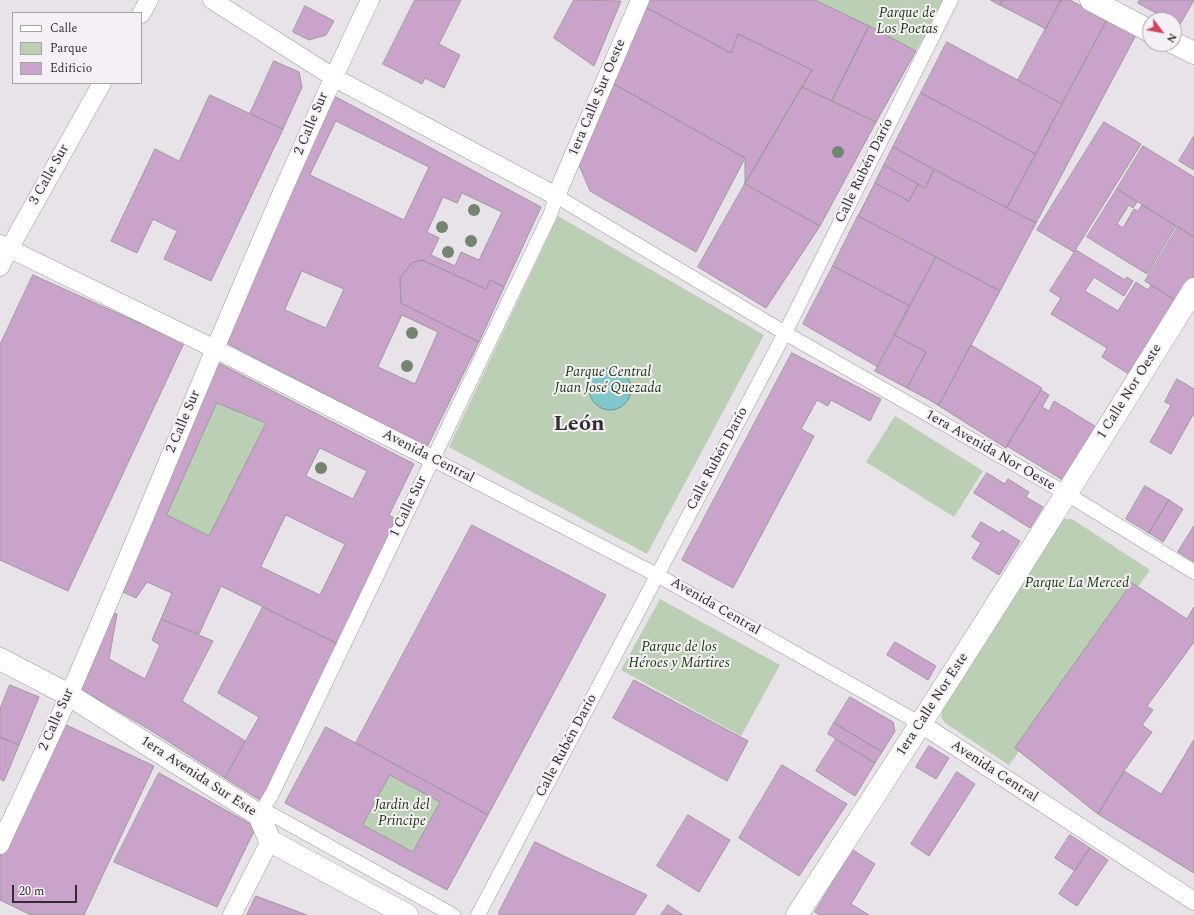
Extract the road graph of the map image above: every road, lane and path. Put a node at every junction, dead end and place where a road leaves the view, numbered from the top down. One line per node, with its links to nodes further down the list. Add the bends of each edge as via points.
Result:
1 (149, 0): 7 (street)
2 (212, 0): 11 (street)
3 (370, 0): 11 (street, 2 Calle Sur)
4 (640, 0): 13 (street, 1era Calle Sur Oeste)
5 (950, 0): 17 (street, Calle Rubén Darío)
6 (1091, 0): 8 (street)
7 (142, 12)
8 (1142, 26)
9 (1182, 47): 10 (street)
10 (1194, 53)
11 (333, 77): 13 (street); 18 (street, 2 Calle Sur)
12 (101, 84): 14 (street, 3 Calle Sur)
13 (556, 196): 17 (street, 1era Avenida Nor Oeste); 19 (street, 1 Calle Sur, via 551,213)
14 (4, 246): 15 (street, 3 Calle Sur); 18 (street, Avenida Central)
15 (0, 267)
16 (1194, 289): 20 (street, 1 Calle Nor Oeste)
17 (785, 333): 20 (street, 1era Avenida Nor Oeste); 22 (street, Calle Rubén Darío)
18 (215, 349): 19 (street, Avenida Central); 24 (street, 2 Calle Sur)
19 (432, 459): 22 (street, Avenida Central); 26 (street, 1 Calle Sur)
20 (1067, 494): 21 (street, 1era Avenida Nor Oeste); 25 (street, 1era Calle Nor Este)
21 (1194, 572)
22 (657, 575): 25 (street, Avenida Central); 33 (street, Calle Rubén Darío)
23 (0, 659): 24 (street, 1era Avenida Sur Este)
24 (69, 695): 26 (street, 1era Avenida Sur Este); 28 (street, 2 Calle Sur)
25 (921, 724): 29 (street, Avenida Central); 34 (street, 1era Calle Nor Este)
26 (262, 812): 27 (street, 1era Avenida Sur Este); 32 (street)
27 (270, 841): 30 (street); 31 (street)
28 (0, 845)
29 (1194, 901)
30 (232, 915)
31 (407, 915)
32 (453, 915)
33 (478, 915)
34 (797, 915)

